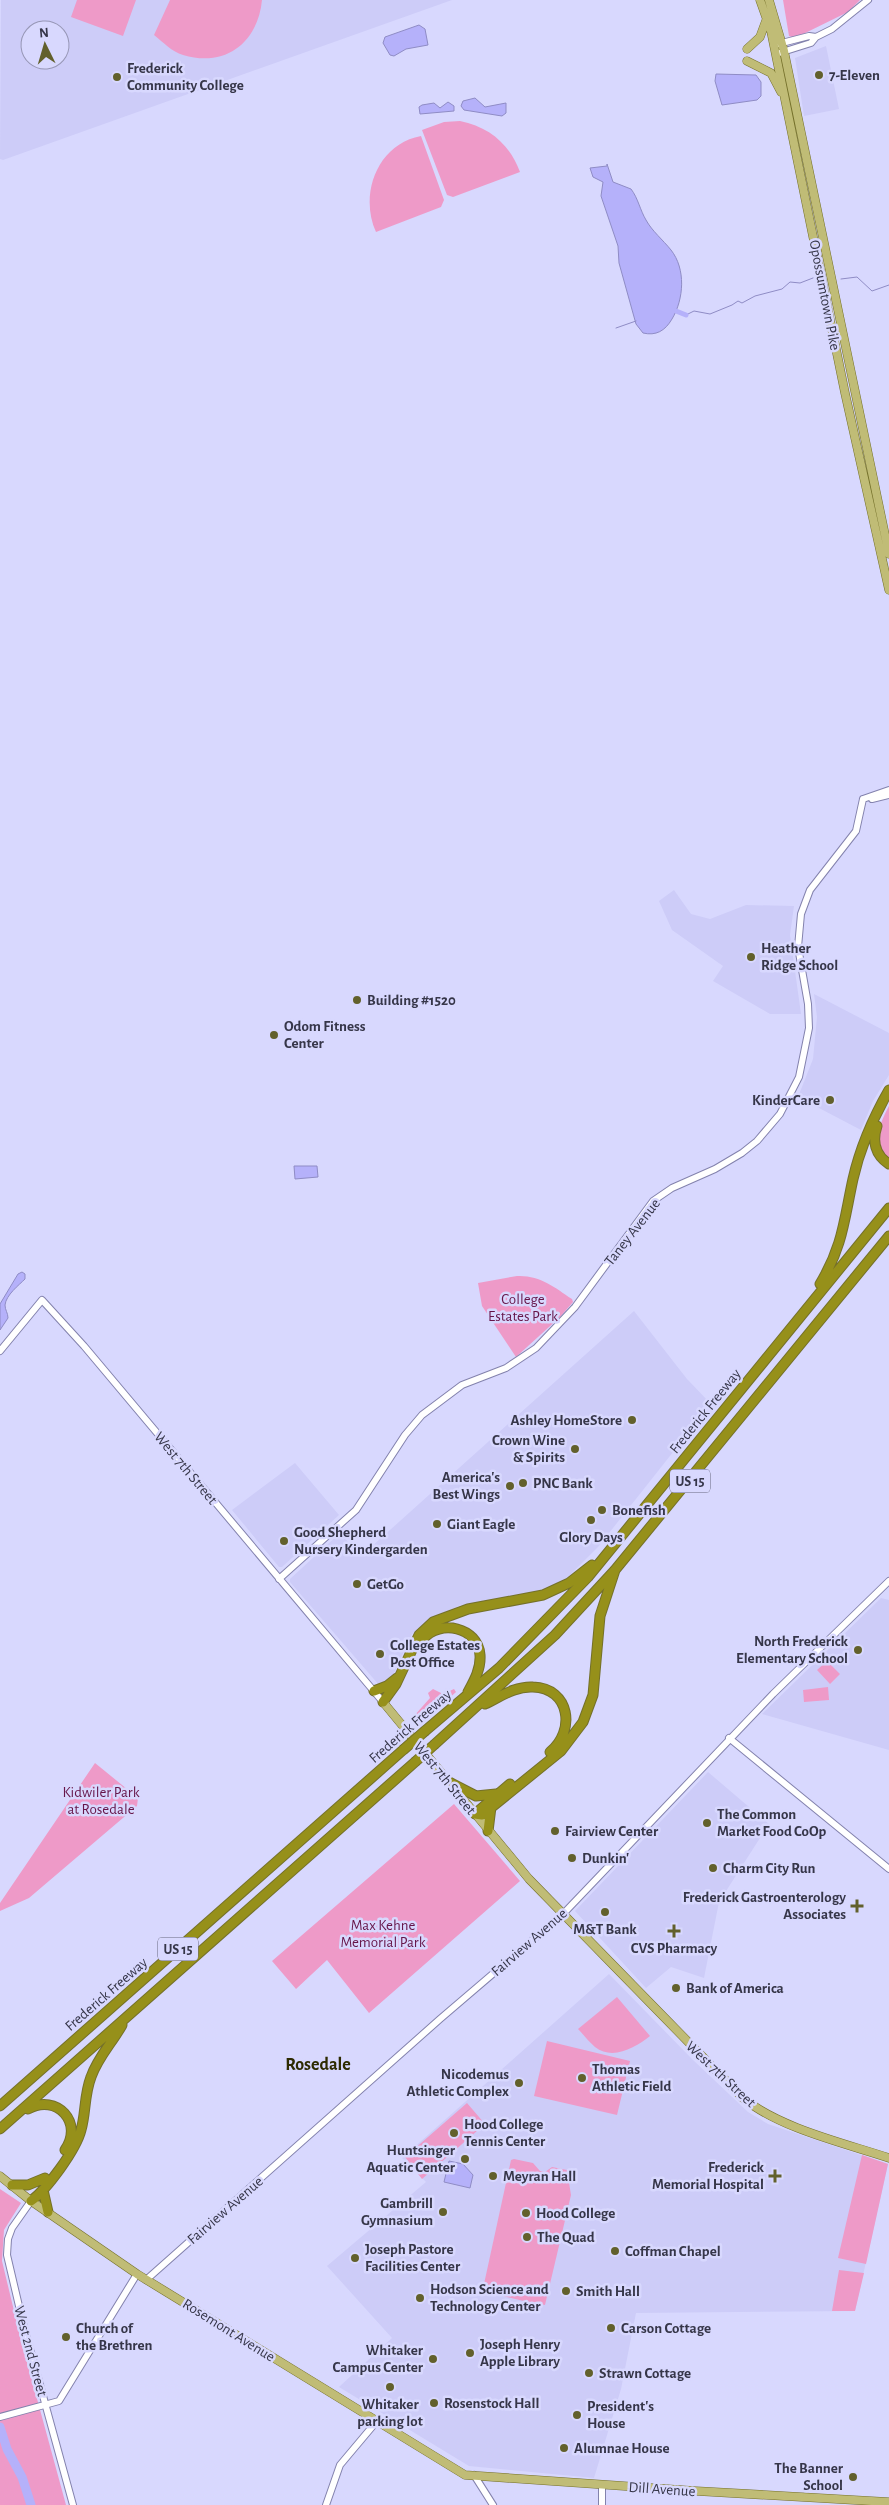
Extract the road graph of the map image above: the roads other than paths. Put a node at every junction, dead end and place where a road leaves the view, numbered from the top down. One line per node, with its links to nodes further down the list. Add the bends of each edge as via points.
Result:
1 (760, 0): 4 (main road, Opossumtown Pike)
2 (769, 0): 6 (main road, Opossumtown Pike)
3 (868, 0): 5 (street)
4 (767, 18): 6 (main road, Opossumtown Pike); 7 (main road, via 760,37)
5 (816, 38): 6 (street, via 809,36); 8 (street, via 811,44)
6 (778, 44): 8 (main road, Opossumtown Pike); 9 (main road, Opossumtown Pike)
7 (747, 49)
8 (784, 51): 9 (street); 12 (main road, Opossumtown Pike)
9 (776, 54): 11 (main road, Opossumtown Pike)
10 (747, 61): 11 (main road, via 771,73)
11 (786, 104): 13 (main road, Opossumtown Pike)
12 (889, 554)
13 (889, 590)
14 (889, 790): 16 (street)
15 (889, 795): 16 (street)
16 (863, 799): 26 (street, Taney Avenue, via 860,824 853,838 818,878 801,914 798,946 809,1028 799,1077 780,1114 742,1153 653,1201 575,1307 536,1348 506,1368 462,1386 422,1415 405,1435 356,1510)
17 (889, 1090): 22 (highway, via 862,1148 836,1253)
18 (889, 1102): 19 (highway, via 874,1136 877,1152)
19 (889, 1164)
20 (889, 1208): 22 (highway, Frederick Freeway / US 15)
21 (889, 1236): 25 (highway, Frederick Freeway / US 15)
22 (805, 1308): 24 (highway, Frederick Freeway / US 15)
23 (0, 1351): 26 (street, West 7th Street, via 42,1300)
24 (621, 1536): 28 (highway, via 580,1575 553,1592 468,1609 434,1622 419,1635); 30 (highway, Frederick Freeway / US 15, via 546,1622)
25 (616, 1570): 32 (highway, Frederick Freeway / US 15, via 555,1635); 36 (highway, via 600,1616 593,1695 584,1722 561,1751)
26 (279, 1579): 29 (street, West 7th Street)
27 (889, 1580): 33 (street, Fairview Avenue)
28 (399, 1676): 29 (highway); 31 (highway)
29 (374, 1691): 31 (street, West 7th Street)
30 (464, 1698): 31 (highway, via 479,1670 480,1650 466,1633 446,1628 432,1631 424,1639 399,1691 390,1701); 42 (highway, Frederick Freeway / US 15, bridge)
31 (383, 1702): 34 (main road, West 7th Street)
32 (474, 1710): 35 (highway, via 508,1693 534,1687 551,1692 566,1713 564,1734 557,1746); 41 (highway, Frederick Freeway / US 15, bridge)
33 (729, 1738): 39 (street); 40 (street, Fairview Avenue)
34 (449, 1782): 35 (highway, via 476,1796); 37 (main road, West 7th Street)
35 (497, 1794): 37 (highway)
36 (491, 1808): 37 (highway, via 482,1815); 38 (highway)
37 (475, 1814): 38 (main road, West 7th Street)
38 (488, 1831): 40 (main road, West 7th Street, via 529,1879)
39 (889, 1869)
40 (564, 1913): 45 (main road, West 7th Street, via 749,2103 792,2125); 53 (street, Fairview Avenue)
41 (127, 2016): 43 (highway, Frederick Freeway / US 15); 49 (highway, via 90,2078 78,2139)
42 (0, 2106)
43 (13, 2118): 44 (highway, Frederick Freeway / US 15); 47 (highway, via 36,2105 48,2104 59,2108 70,2121 69,2145)
44 (0, 2129)
45 (889, 2158)
46 (0, 2176): 48 (main road, Rosemont Avenue)
47 (45, 2178): 48 (highway, via 28,2185); 50 (highway)
48 (12, 2185): 50 (main road, Rosemont Avenue)
49 (43, 2190): 50 (highway); 51 (highway)
50 (30, 2201): 51 (main road, Rosemont Avenue); 54 (street, West 2nd Street, via 10,2234 7,2255)
51 (48, 2212): 52 (main road, Rosemont Avenue)
52 (137, 2274): 53 (main road, Rosemont Avenue); 54 (street, via 59,2401)
53 (146, 2280): 56 (main road, Rosemont Avenue)
54 (45, 2405): 55 (street); 61 (street, West 2nd Street)
55 (2, 2417)
56 (377, 2421): 57 (main road, Rosemont Avenue); 62 (street, via 340,2465)
57 (465, 2474): 58 (main road, Dill Avenue)
58 (474, 2475): 59 (main road, Dill Avenue); 63 (street)
59 (602, 2485): 60 (main road, Dill Avenue); 64 (street)
60 (889, 2502)
61 (73, 2505)
62 (326, 2505)
63 (493, 2505)
64 (602, 2505)

